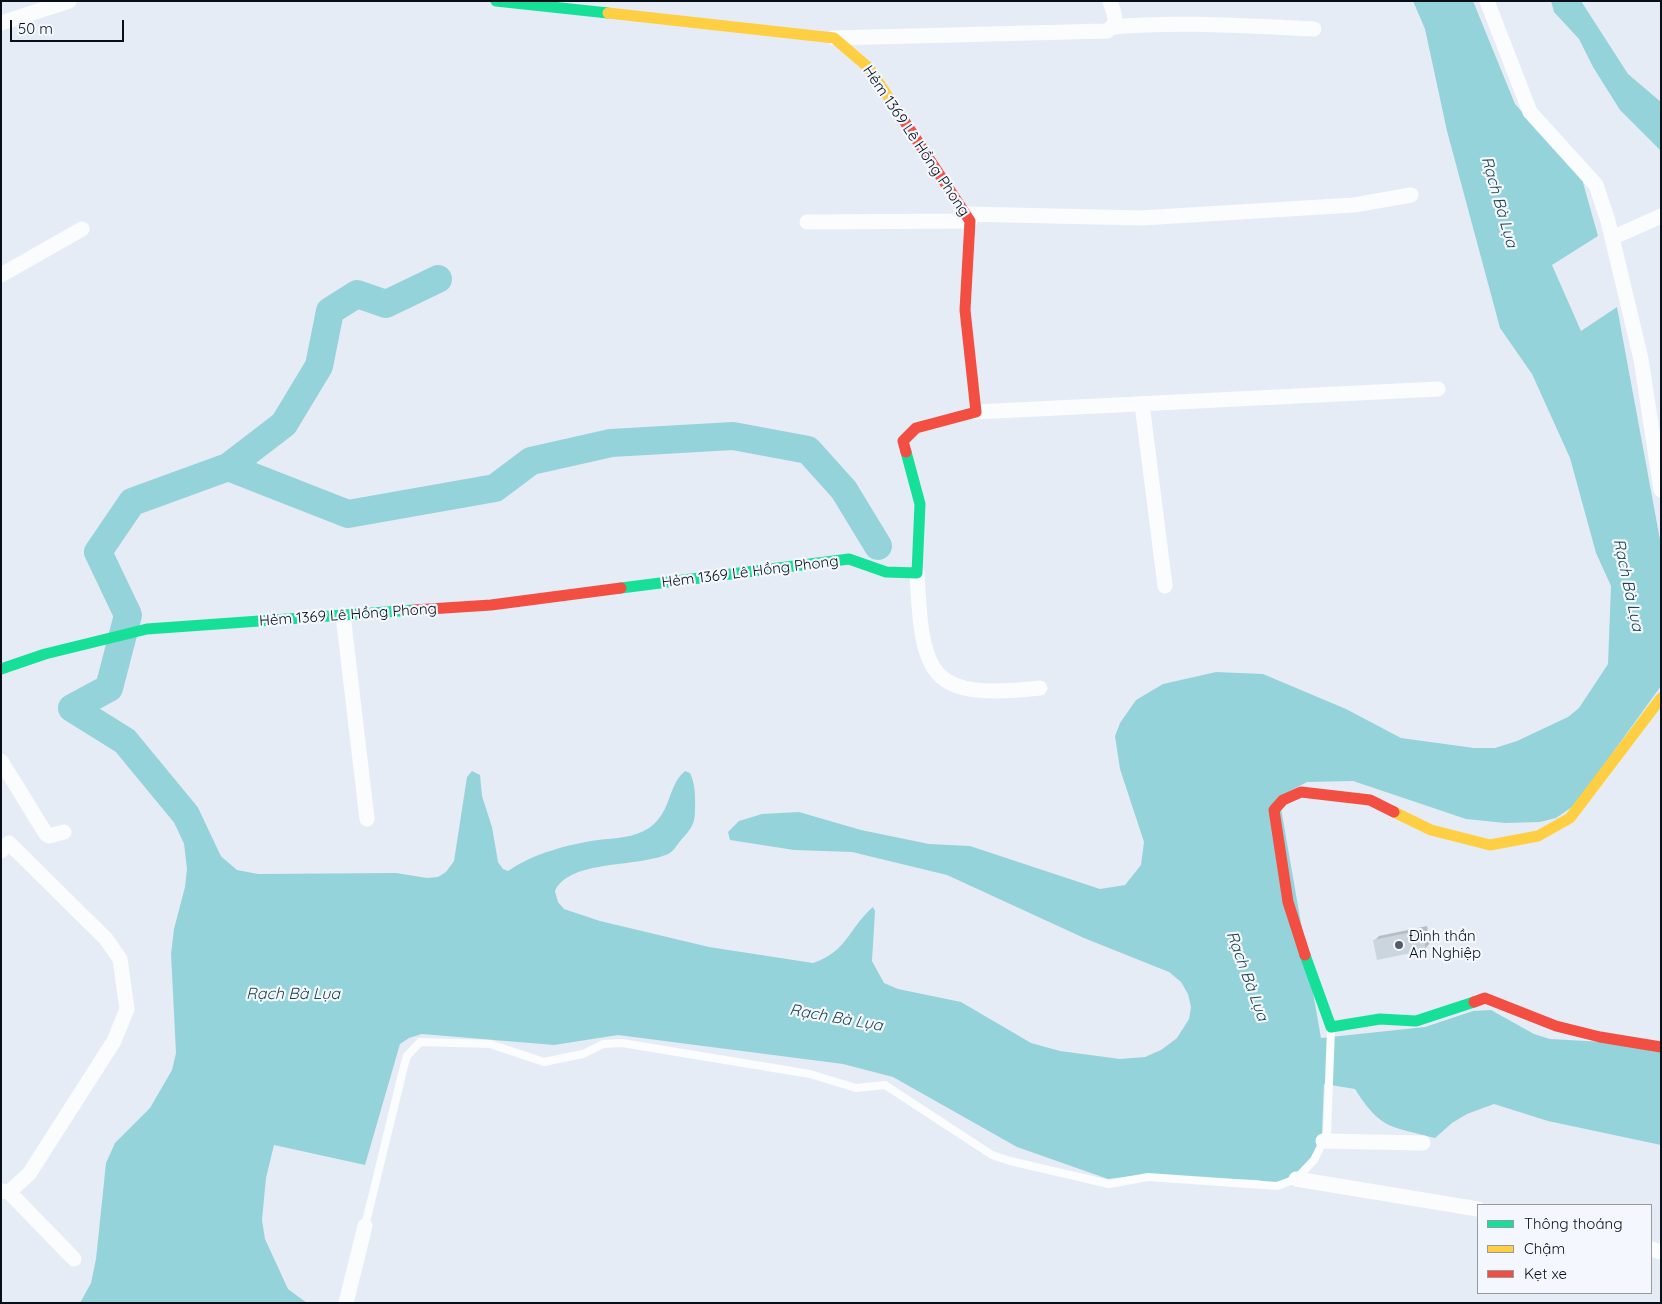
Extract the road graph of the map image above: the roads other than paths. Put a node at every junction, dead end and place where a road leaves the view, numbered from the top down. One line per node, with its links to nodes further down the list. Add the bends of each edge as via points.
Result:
1 (69, 1): 5 (street)
2 (496, 1): 8 (street)
3 (1110, 1): 6 (street, via 1116,19)
4 (1487, 1): 14 (street, via 1530,112 1596,185)
5 (1, 23)
6 (1113, 27): 7 (street, via 1140,24); 8 (street, via 1096,32)
7 (1314, 29)
8 (834, 38): 11 (street, Hẻm 1369 Lê Hồng Phong, via 869,68)
9 (1411, 195): 11 (street, via 1354,206 1141,218)
10 (1661, 216): 14 (street)
11 (968, 218): 12 (street); 18 (street, Hẻm 1369 Lê Hồng Phong, via 965,310)
12 (807, 222)
13 (82, 229): 15 (street)
14 (1612, 238): 19 (street, via 1641,359)
15 (1, 274)
16 (1438, 389): 17 (street)
17 (1142, 404): 18 (street); 21 (street)
18 (976, 412): 20 (street, via 916,428 903,441 920,504)
19 (1661, 490)
20 (917, 573): 22 (street, Hẻm 1369 Lê Hồng Phong, via 886,572 849,559 491,605); 24 (street, via 919,617 925,649 930,665 940,678 960,688 996,693)
21 (1165, 586)
22 (343, 616): 23 (street, Hẻm 1369 Lê Hồng Phong, via 147,629 45,654); 27 (street)
23 (1, 669)
24 (1040, 688)
25 (1661, 698): 30 (street, via 1570,818 1538,836 1490,845 1431,830 1370,800 1300,792 1282,800 1274,810 1288,902)
26 (1, 761): 28 (street, via 46,834)
27 (367, 819)
28 (64, 832)
29 (4, 842): 35 (street, via 106,938 120,959 127,1010 114,1041 29,1174)
30 (1331, 1031): 31 (street, via 1380,1019 1416,1021 1485,998 1556,1026 1600,1037); 32 (lane)
31 (1661, 1046)
32 (1325, 1137): 33 (street); 34 (lane, via 1314,1160)
33 (1423, 1143)
34 (1296, 1179): 36 (street); 37 (lane, via 1277,1186 1148,1178 1109,1184 992,1155 884,1085 856,1088 810,1074 622,1043 602,1044 583,1054 544,1062 490,1044 420,1042 407,1056 404,1066)
35 (5, 1192): 38 (street)
36 (1477, 1209)
37 (365, 1226): 39 (street)
38 (74, 1259)
39 (348, 1298)

